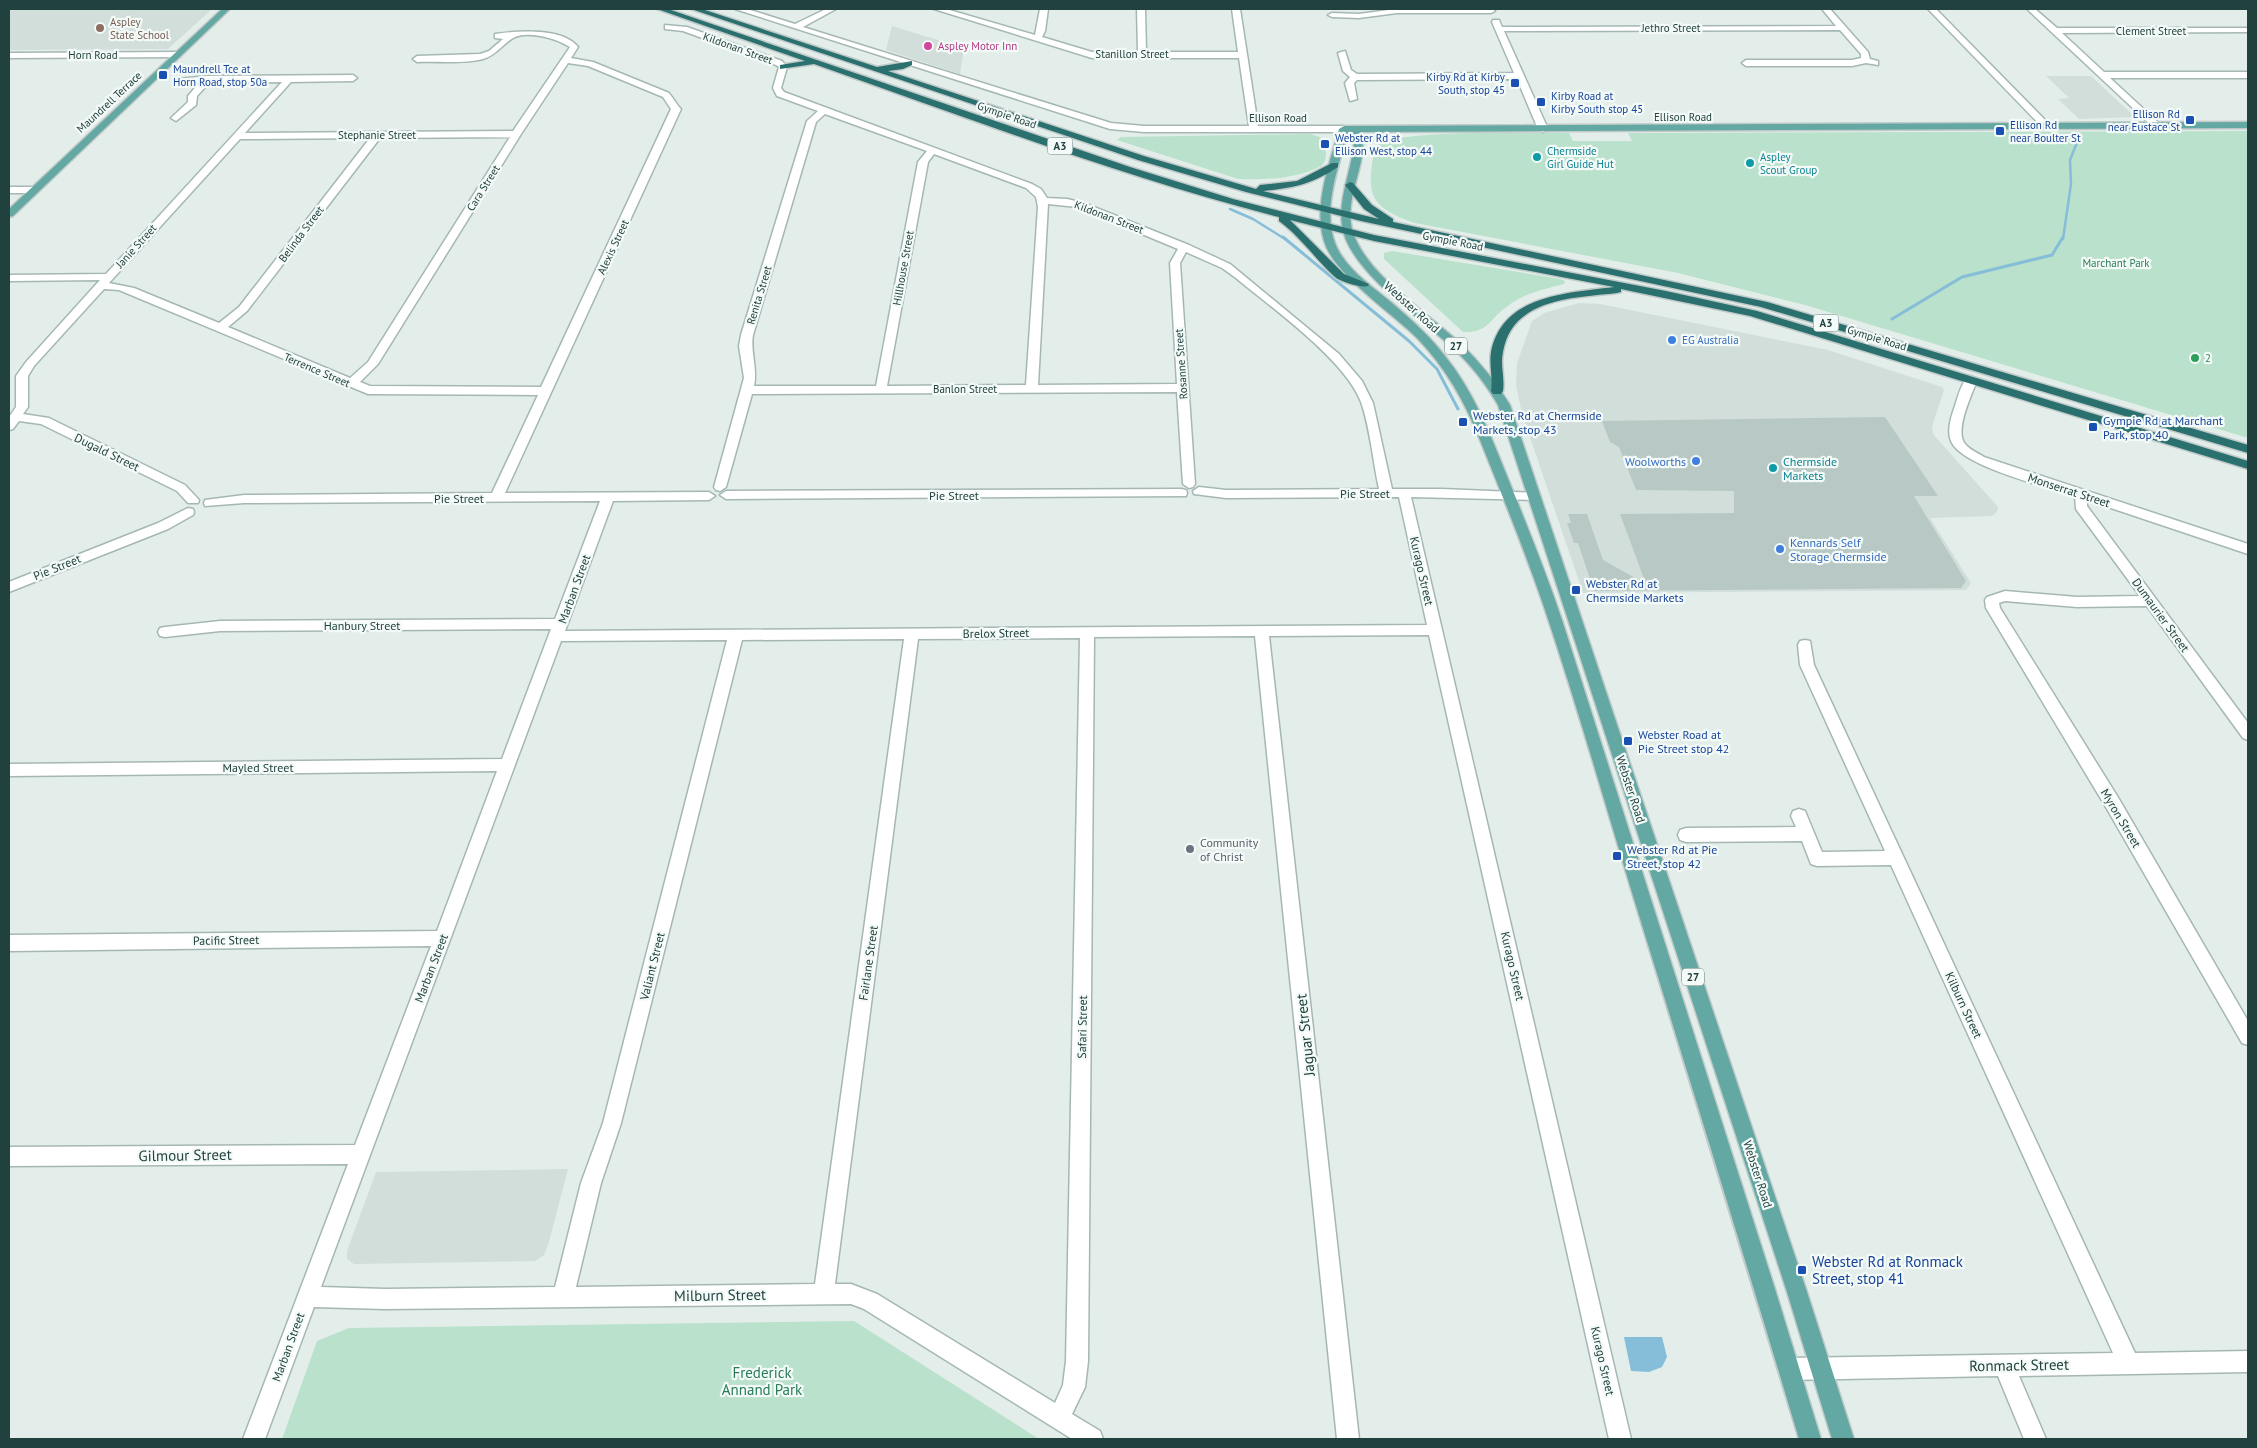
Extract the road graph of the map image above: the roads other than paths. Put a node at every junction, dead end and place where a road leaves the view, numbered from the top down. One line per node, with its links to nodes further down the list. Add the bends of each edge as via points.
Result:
1 (226, 9): 27 (main road, Maundrell Terrace)
2 (661, 9): 24 (highway, Gympie Road / A3)
3 (696, 9): 36 (highway, Gympie Road / A3)
4 (739, 9): 16 (street, Gympie Road)
5 (832, 9): 16 (street)
6 (940, 9): 23 (street, Stanillon Street)
7 (1044, 9): 23 (street, via 1042,31)
8 (1141, 9): 26 (street)
9 (1236, 9): 28 (street)
10 (1826, 9): 17 (street)
11 (1932, 9): 50 (street)
12 (2031, 9): 20 (street)
13 (1491, 10): 14 (street, via 1397,11 1359,16); 18 (street)
14 (1332, 14)
15 (668, 27): 35 (street, Kildonan Street, via 684,29)
16 (796, 27): 33 (street, Gympie Road)
17 (1842, 28): 18 (street, Jethro Street); 34 (street, via 1871,62)
18 (1499, 29): 40 (street)
19 (2248, 30): 20 (street, Clement Street)
20 (2054, 31): 39 (street)
21 (498, 36): 22 (street, Cara Street)
22 (509, 38): 30 (street, via 492,53 481,57); 31 (street, Cara Street, via 534,34 568,41 574,47)
23 (1037, 39): 26 (street, Stanillon Street, via 1092,54)
24 (788, 52): 32 (highway, Gympie Road / A3); 35 (highway)
25 (1342, 53): 41 (street, via 1347,71)
26 (1142, 54): 28 (street, Stanillon Street)
27 (176, 55): 29 (street, Horn Road); 65 (main road, Maundrell Terrace)
28 (1243, 55): 52 (street)
29 (9, 56)
30 (417, 58)
31 (565, 60): 57 (street, Cara Street); 87 (street, Alexis Street, via 590,64 666,95 676,109)
32 (818, 63): 35 (highway); 70 (highway, Gympie Road / A3, via 1155,179)
33 (909, 63): 36 (highway); 51 (street, Gympie Road)
34 (1746, 63)
35 (781, 65): 46 (street, Kildonan Street, via 778,92)
36 (874, 69): 66 (highway, Gympie Road / A3, via 1141,158)
37 (363, 71): 43 (street, via 354,80)
38 (2248, 74): 39 (street)
39 (2102, 75): 48 (street)
40 (1520, 76): 41 (street); 53 (street)
41 (1355, 77): 45 (street, via 1349,84)
42 (208, 79): 43 (street); 44 (street); 47 (street, via 192,96 192,103)
43 (289, 79): 59 (street, Janie Street)
44 (182, 81)
45 (1353, 99)
46 (824, 110): 61 (street, Kildonan Street); 86 (street, Renita Street, via 812,121 747,335)
47 (176, 118)
48 (2156, 125): 49 (main road, Ellison Road); 50 (main road, Ellison Road)
49 (2248, 125)
50 (2046, 126): 53 (main road, Ellison Road)
51 (1117, 128): 52 (street, Ellison Road)
52 (1254, 129): 54 (street, Ellison Road)
53 (1543, 129): 56 (main road, Ellison Road)
54 (1344, 130): 55 (main road, Ellison Road); 62 (main road, Webster Road / 27)
55 (1356, 130): 56 (main road, Ellison Road); 60 (main road, Webster Road / 27)
56 (1389, 130): 60 (main road)
57 (516, 134): 58 (street, Stephanie Street); 82 (street, Cara Street, via 372,364)
58 (376, 135): 59 (street, Stephanie Street); 80 (street, Belinda Street, via 243,309)
59 (237, 136): 77 (street, Janie Street)
60 (1359, 144): 63 (main road, Webster Road / 27)
61 (933, 150): 67 (street, Kildonan Street, via 1029,186 1039,192); 85 (street, Hillhouse Street, via 923,162)
62 (1335, 165): 66 (highway, via 1302,184); 68 (main road, Webster Road / 27)
63 (1350, 185): 71 (main road, Webster Road / 27); 72 (highway, via 1368,207)
64 (9, 190): 65 (street)
65 (34, 190): 69 (main road, Maundrell Terrace)
66 (1249, 190): 68 (highway, Gympie Road / A3)
67 (1043, 201): 75 (street, Kildonan Street, via 1075,203); 83 (street)
68 (1326, 210): 71 (highway, Gympie Road / A3); 73 (main road, Webster Road / 27)
69 (9, 214)
70 (1276, 214): 73 (highway, Gympie Road / A3); 78 (highway, via 1295,228 1340,276)
71 (1346, 215): 72 (highway, Gympie Road / A3); 74 (main road, Webster Road / 27)
72 (1397, 226): 90 (highway, Gympie Road / A3, via 1763,304)
73 (1326, 227): 74 (highway, Gympie Road / A3); 78 (main road, Webster Road / 27, via 1336,255)
74 (1347, 232): 79 (highway, Gympie Road / A3); 88 (main road, Webster Road / 27, via 1371,269 1466,355)
75 (1185, 247): 84 (street, Rosanne Street, via 1175,263); 96 (street, Kildonan Street, via 1233,270 1343,364 1367,403)
76 (9, 278): 77 (street, Terrence Street)
77 (104, 282): 80 (street, Terrence Street); 89 (street, Janie Street, via 26,368 22,380 22,407)
78 (1364, 284): 94 (main road, Webster Road / 27, via 1429,344 1453,374 1474,410)
79 (1634, 287): 81 (highway, Gympie Road / A3, via 1754,313); 88 (highway, via 1562,296 1541,302 1519,315 1503,331 1499,342 1496,354)
80 (220, 328): 82 (street, Terrence Street)
81 (1971, 380): 91 (highway, Gympie Road / A3); 98 (street, Monserrat Street, via 1955,428 1957,441 1966,452 1980,460)
82 (350, 384): 87 (street, Terrence Street, via 386,391)
83 (1032, 388): 84 (street, Banlon Street); 85 (street, Banlon Street)
84 (1183, 388): 92 (street, Rosanne Street)
85 (881, 389): 86 (street, Banlon Street)
86 (748, 390): 93 (street, Renita Street)
87 (547, 391): 99 (street, Alexis Street)
88 (1497, 391): 95 (main road, Webster Road / 27)
89 (12, 422): 101 (street, Dugald Street, via 34,418 45,421 181,488)
90 (2248, 450)
91 (2248, 465)
92 (1190, 489): 93 (street, Pie Street); 96 (street, Pie Street, via 1226,494)
93 (723, 491): 100 (street, Pie Street, via 710,490 709,496)
94 (1506, 491): 95 (street, Pie Street); 97 (street, Pie Street); 131 (main road, Webster Road / 27, via 1556,623)
95 (1533, 491): 132 (main road, Webster Road / 27)
96 (1386, 493): 97 (street, Pie Street)
97 (1404, 493): 106 (street, Kurago Street)
98 (2081, 494): 102 (street, Monserrat Street); 104 (street, Dumaurier Street, via 2081,506)
99 (496, 498): 100 (street, Pie Street); 101 (street, Pie Street, via 244,498 210,503 205,498)
100 (608, 498): 105 (street, Marban Street)
101 (191, 506): 103 (street, Pie Street, via 163,526)
102 (2248, 549)
103 (9, 587)
104 (2150, 601): 113 (street, Dumaurier Street); 122 (street, Myron Street, via 2077,602 2006,596 1992,600 1993,608 2113,804)
105 (558, 630): 108 (street, Hanbury Street, via 220,626); 110 (street, Brelox Street); 114 (street, Marban Street)
106 (1436, 630): 107 (street, Brelox Street); 137 (street, Kurago Street)
107 (1261, 631): 109 (street, Brelox Street); 136 (street, Jaguar Street)
108 (165, 632)
109 (1087, 632): 111 (street, Brelox Street); 133 (street, Safari Street, via 1077,1361 1074,1387)
110 (736, 634): 111 (street, Brelox Street); 126 (street, Valiant Street, via 612,1123 591,1183)
111 (912, 634): 125 (street, Fairlane Street)
112 (1804, 645): 119 (street, Kilburn Street, via 1808,665)
113 (2248, 734)
114 (507, 765): 115 (street, Mayled Street); 120 (street, Marban Street)
115 (9, 770)
116 (1799, 816): 117 (street)
117 (1807, 834): 118 (street); 119 (street, via 1818,859)
118 (1686, 836)
119 (1896, 858): 129 (street, Kilburn Street)
120 (443, 938): 121 (street, Pacific Street); 123 (street, Marban Street)
121 (9, 943)
122 (2248, 1035)
123 (361, 1154): 124 (street, Gilmour Street); 127 (street, Marban Street)
124 (9, 1157)
125 (824, 1293): 126 (street, Milburn Street); 133 (street, Milburn Street, via 851,1294 870,1301)
126 (563, 1296): 127 (street, Milburn Street)
127 (306, 1297): 134 (street, Marban Street)
128 (2248, 1362): 129 (street, Ronmack Street)
129 (2129, 1364): 130 (street, Ronmack Street)
130 (2004, 1366): 132 (street, Ronmack Street); 140 (street)
131 (1789, 1369): 132 (street, Ronmack Street); 138 (main road, Webster Road / 27)
132 (1820, 1369): 139 (main road, Webster Road / 27)
133 (1059, 1418): 135 (street, Milburn Street)
134 (254, 1439)
135 (1092, 1439)
136 (1348, 1439)
137 (1620, 1439)
138 (1810, 1439)
139 (1843, 1439)
140 (2035, 1439)

